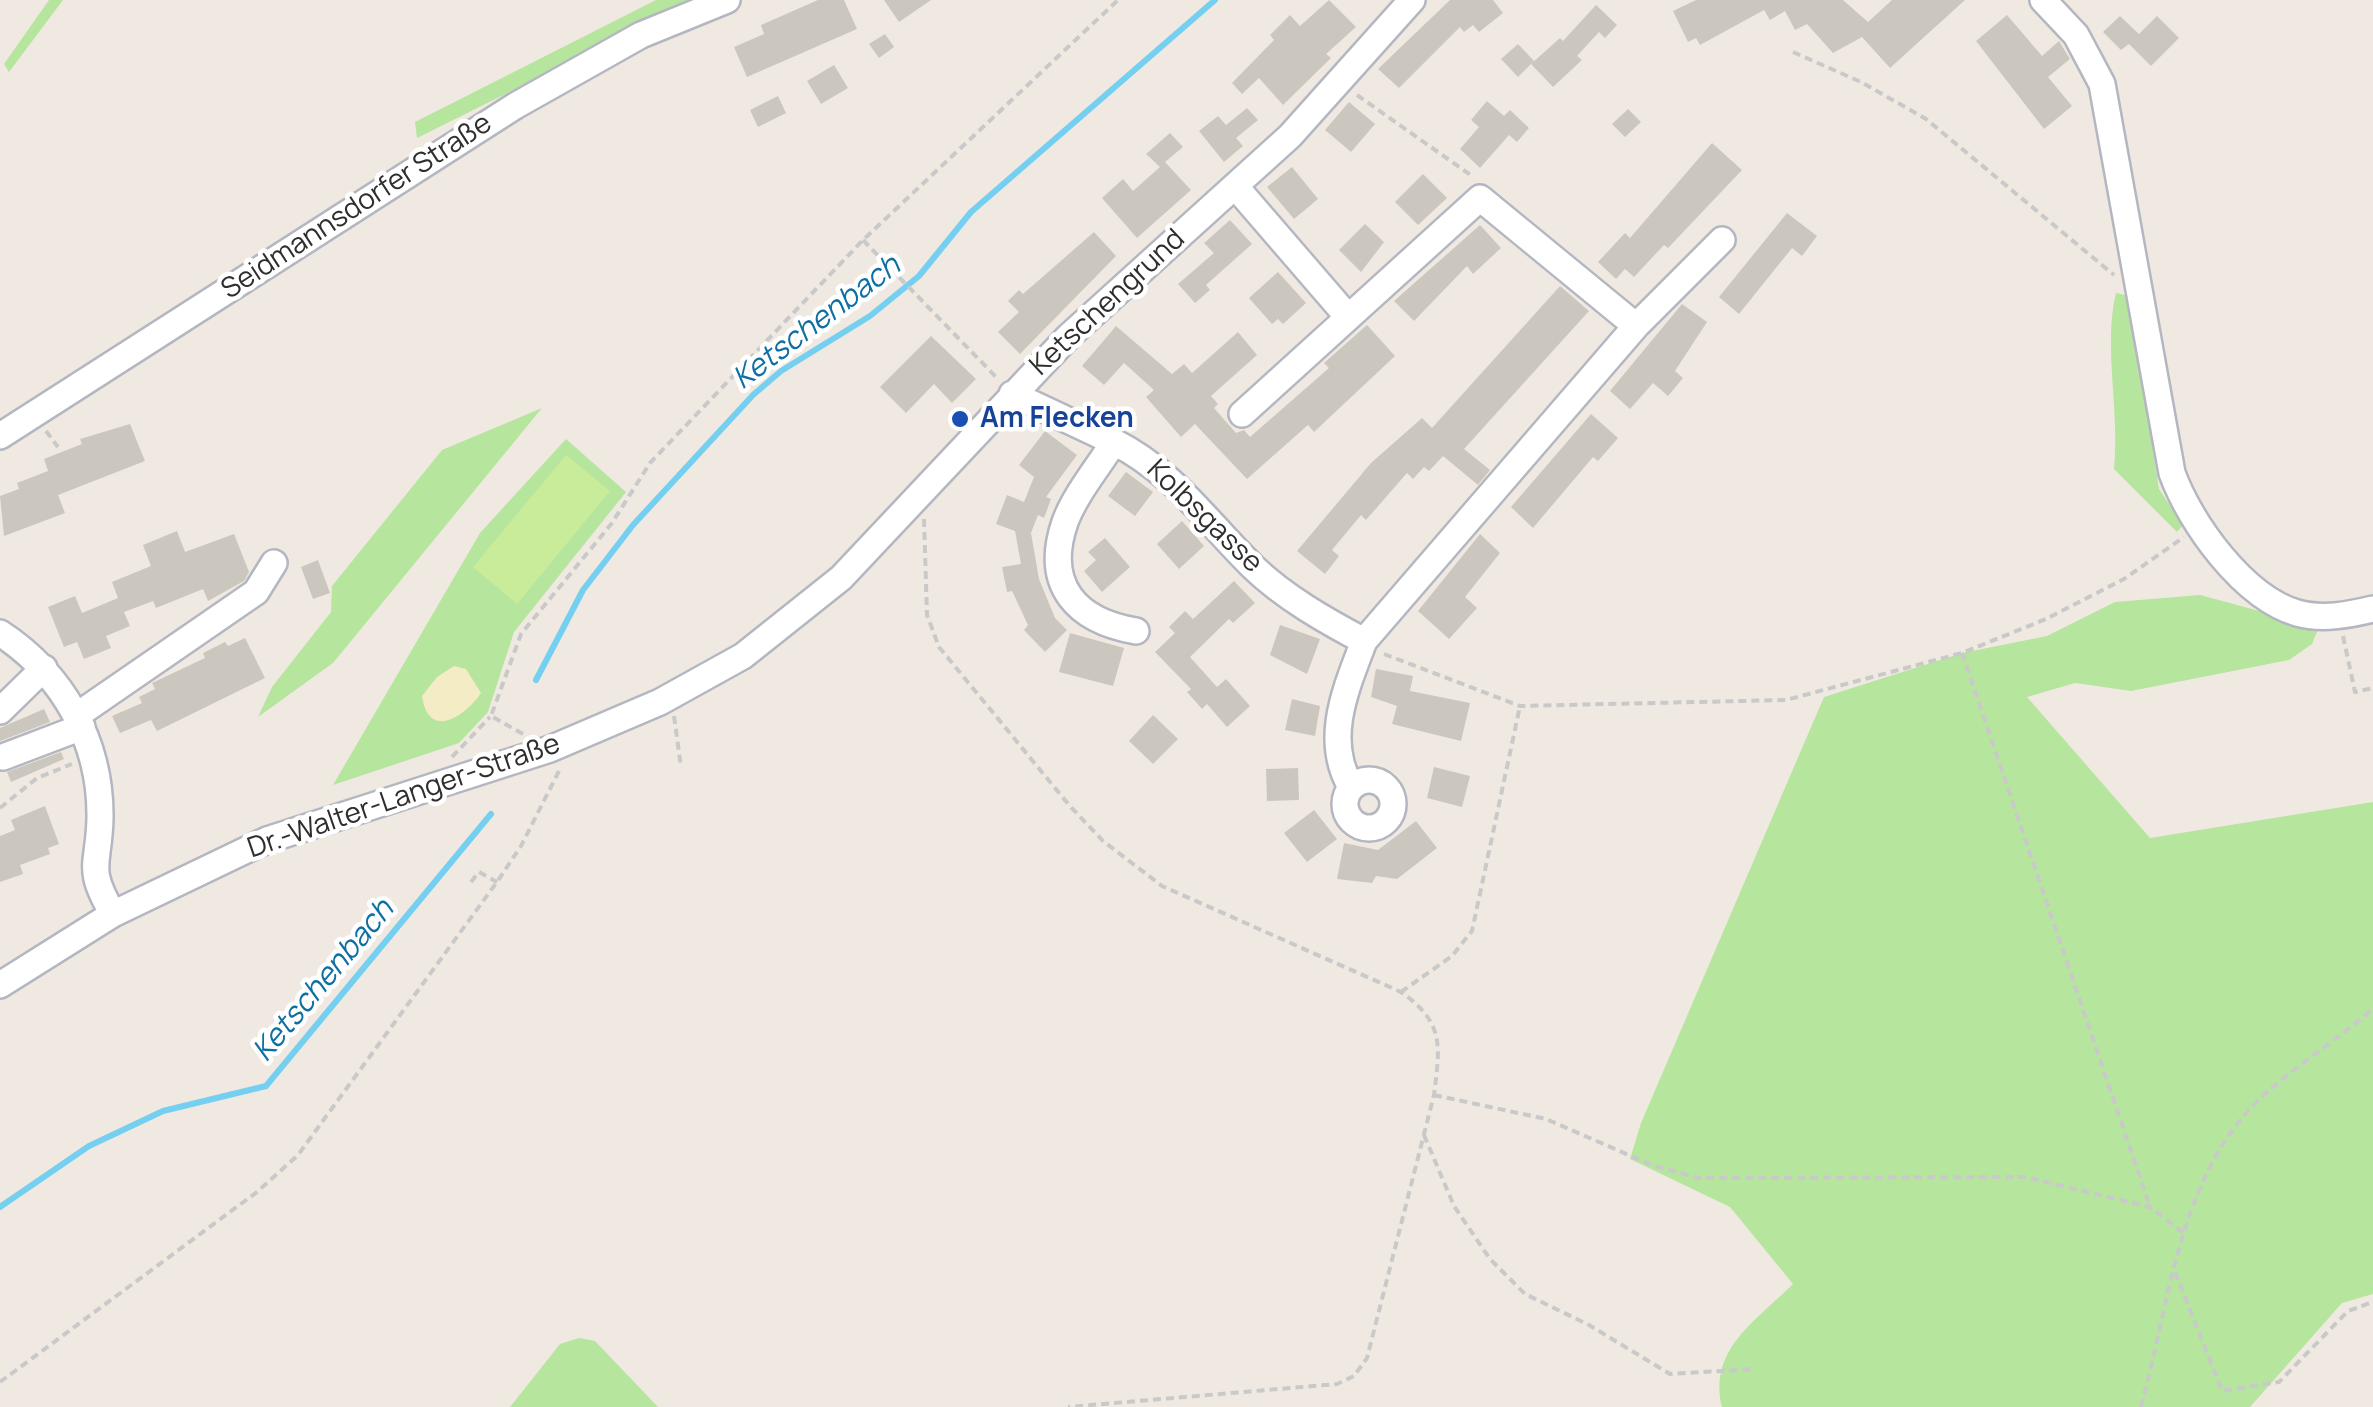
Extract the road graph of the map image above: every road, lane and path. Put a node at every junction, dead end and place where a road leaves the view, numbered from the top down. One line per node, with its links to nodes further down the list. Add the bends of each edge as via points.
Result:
1 (727, 0): 16 (street, Seidmannsdorfer Straße, via 641,35 545,88)
2 (1118, 0): 9 (path)
3 (1412, 0): 6 (street, Ketschengrund)
4 (2043, 0): 11 (street, via 2090,57 2106,101)
5 (1793, 52): 11 (path, via 1926,119 2112,275)
6 (1337, 80): 7 (street, Ketschengrund); 8 (path, via 1478,180)
7 (1235, 186): 12 (street); 14 (street, Ketschengrund)
8 (1480, 198): 12 (street); 13 (street)
9 (863, 240): 14 (path); 32 (path, via 650,463 612,523 521,634)
10 (1722, 240): 13 (street)
11 (2138, 281): 19 (street, via 2172,473)
12 (1348, 316): 15 (street)
13 (1636, 326): 25 (street)
14 (1012, 394): 17 (street, Kolbsgasse); 18 (street, Ketschengrund)
15 (1242, 414)
16 (0, 436)
17 (1114, 442): 23 (street, Kolbsgasse, via 1066,520 1058,552 1064,586 1078,610 1103,626); 25 (street, Kolbsgasse, via 1175,480 1255,570)
18 (923, 494): 29 (street, Ketschengrund, via 785,626); 46 (path, via 926,615 939,648 1103,841 1162,886)
19 (2196, 528): 22 (street, via 2263,594 2297,612); 26 (path, via 2124,580)
20 (274, 564): 33 (street, via 256,592)
21 (2373, 609): 22 (street)
22 (2338, 617): 28 (path, via 2356,692)
23 (1136, 631)
24 (0, 633): 27 (street)
25 (1364, 641): 30 (path); 40 (street, via 1337,725 1337,750)
26 (1962, 653): 30 (path, via 1786,700); 50 (path)
27 (44, 668): 31 (street); 33 (street)
28 (2373, 688)
29 (666, 698): 34 (street, Ketschengrund); 39 (path)
30 (1520, 706): 46 (path, via 1472,931 1452,956)
31 (0, 712)
32 (491, 716): 35 (path); 38 (path)
33 (79, 721): 36 (street); 37 (street)
34 (600, 728): 35 (street, Dr.-Walter-Langer-Straße)
35 (550, 749): 43 (path, via 559,770 553,788); 44 (street, Dr.-Walter-Langer-Straße, via 267,840)
36 (92, 755): 41 (path, via 37,778); 44 (street, via 100,819 95,884)
37 (4, 757)
38 (451, 758)
39 (681, 767)
40 (1351, 788)
41 (0, 808)
42 (471, 882): 43 (path, via 479,872)
43 (496, 882): 55 (path, via 298,1156)
44 (113, 914): 45 (street, Dr.-Walter-Langer-Straße)
45 (0, 985)
46 (1401, 992): 48 (path, via 1424,1008 1435,1027 1440,1050)
47 (2373, 1008): 51 (path, via 2251,1107 2219,1147)
48 (1434, 1095): 49 (path); 50 (path, via 1546,1120 1700,1178 2024,1177)
49 (1424, 1135): 54 (path, via 1454,1206 1490,1259 1525,1294 1670,1374); 56 (path, via 1367,1358 1354,1376 1338,1384)
50 (2150, 1207): 51 (path)
51 (2186, 1236): 52 (path)
52 (2174, 1272): 53 (path, via 2222,1392 2278,1382 2348,1311); 57 (path)
53 (2373, 1302)
54 (1754, 1370)
55 (0, 1382)
56 (1068, 1407)
57 (2140, 1407)

